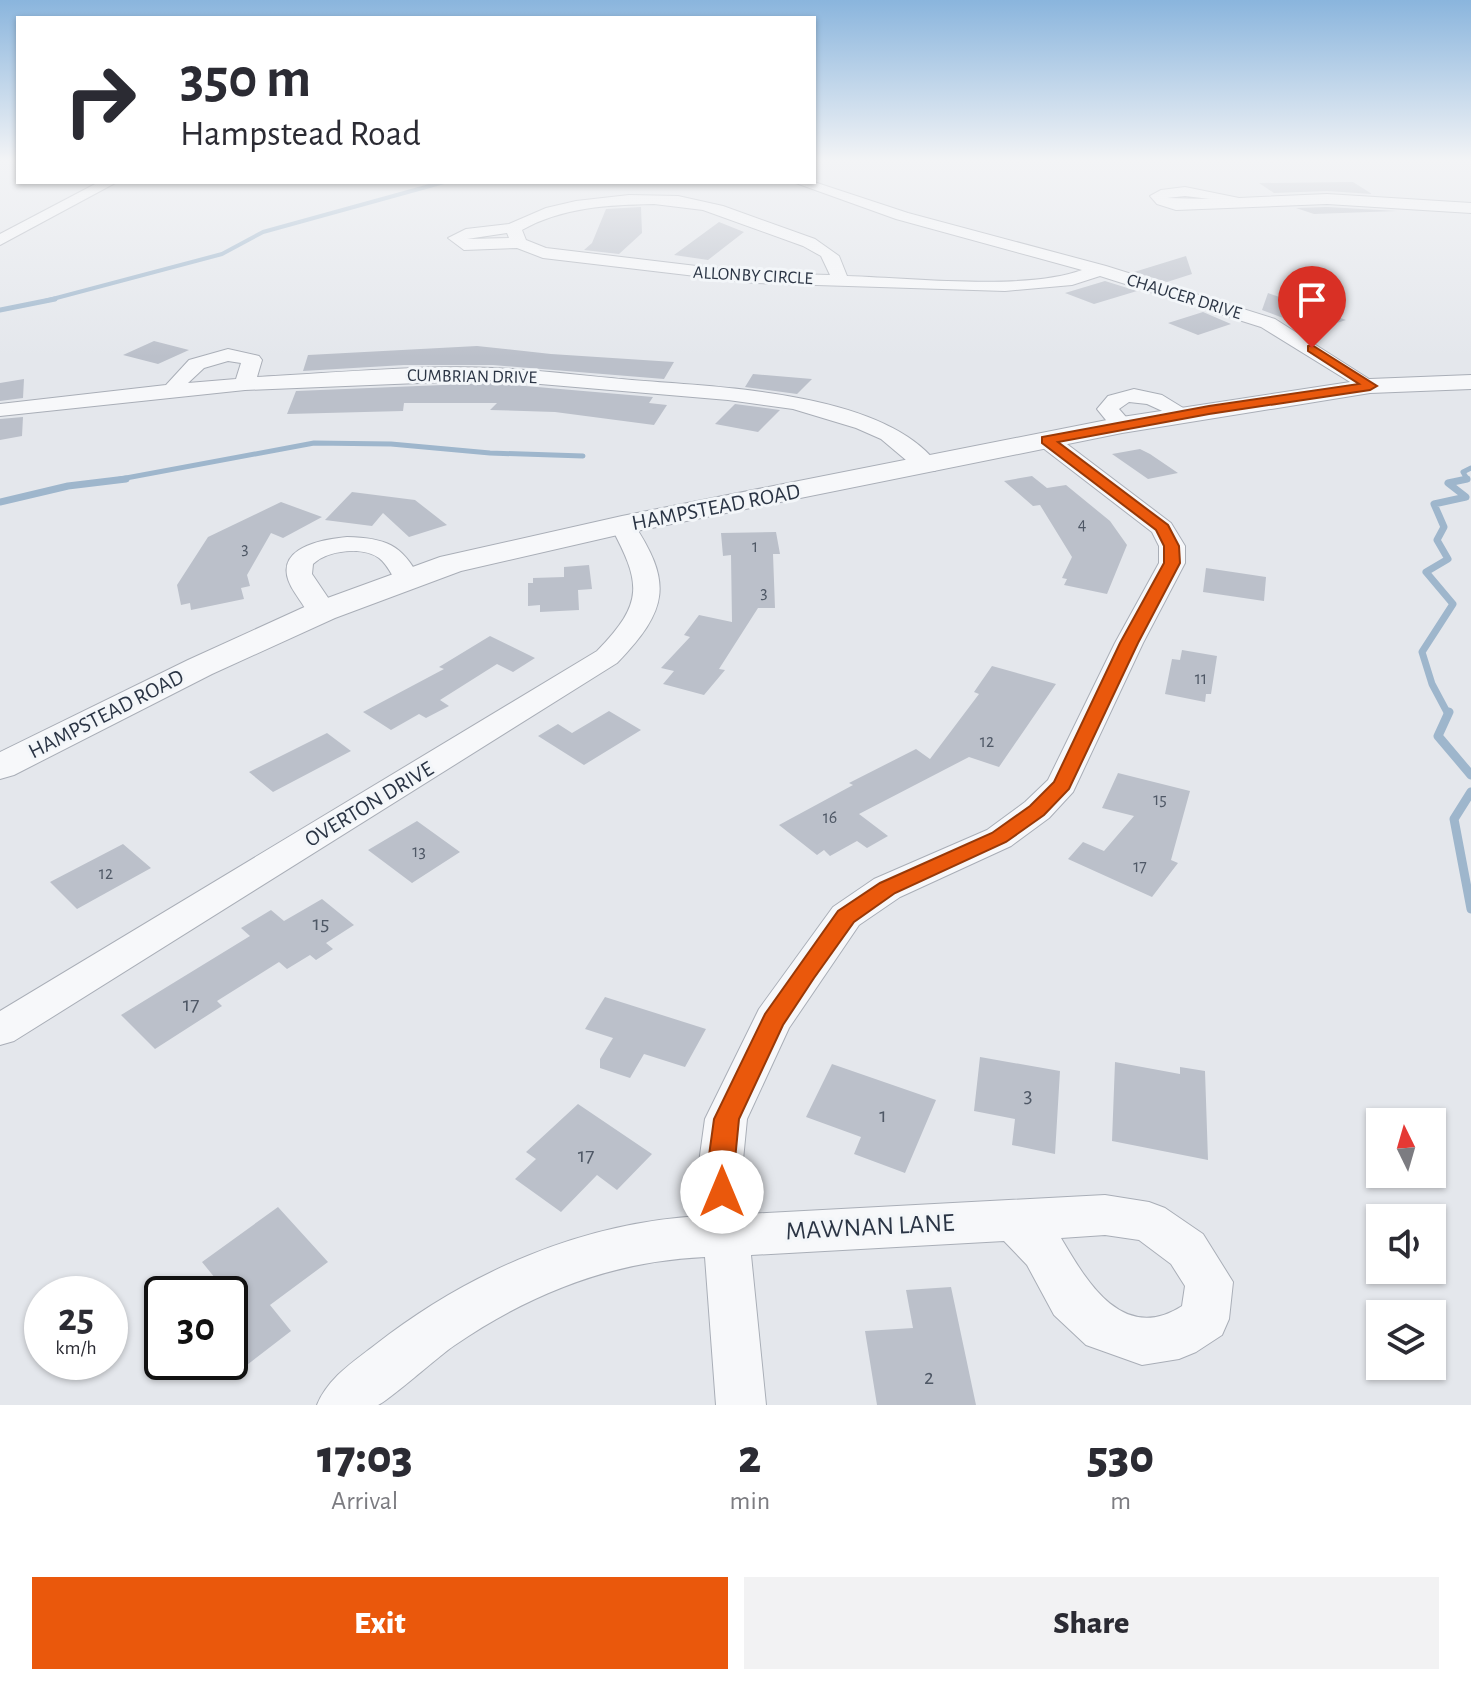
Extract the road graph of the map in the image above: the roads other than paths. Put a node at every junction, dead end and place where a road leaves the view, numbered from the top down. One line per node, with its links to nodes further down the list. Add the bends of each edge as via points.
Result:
1 (30, 226): 5 (street)
2 (521, 226): 7 (street, ALLONBY CIRCLE, via 516,236 543,253 755,278)
3 (760, 226): 7 (street, ALLONBY CIRCLE, via 833,256)
4 (937, 226): 6 (street, CHAUCER DRIVE)
5 (0, 240)
6 (1100, 270): 7 (street, ALLONBY CIRCLE, via 1072,280 1005,286); 10 (street, CHAUCER DRIVE, via 1268,323)
7 (839, 280)
8 (1471, 382): 10 (street, HAMPSTEAD ROAD)
9 (245, 384): 11 (street, CUMBRIAN DRIVE); 11 (street, via 252,360 226,355 191,366); 14 (street, CUMBRIAN DRIVE, via 461,373 728,394 795,403 864,423 889,434)
10 (1370, 386): 13 (street, HAMPSTEAD ROAD)
11 (173, 390): 12 (street, CUMBRIAN DRIVE)
12 (0, 410)
13 (1047, 440): 14 (street, HAMPSTEAD ROAD); 21 (street, via 1162,528 1172,546 1172,563 1062,785 999,838 887,888 846,916 773,1020 726,1119 720,1170)
14 (927, 466): 15 (street, HAMPSTEAD ROAD)
15 (622, 525): 16 (street, HAMPSTEAD ROAD); 19 (street, OVERTON DRIVE, via 644,562 649,600 633,632 607,657)
16 (407, 579): 17 (street, HAMPSTEAD ROAD); 17 (street, via 397,560 383,550 349,543 326,547 307,555 299,567 299,579)
17 (323, 611): 18 (street, HAMPSTEAD ROAD)
18 (0, 767)
19 (0, 1030)
20 (1014, 1221): 21 (street, MAWNAN LANE)
21 (726, 1236): 22 (street, MAWNAN LANE, via 627,1244 546,1270 466,1310 375,1374); 23 (street)
22 (342, 1405)
23 (741, 1405)

